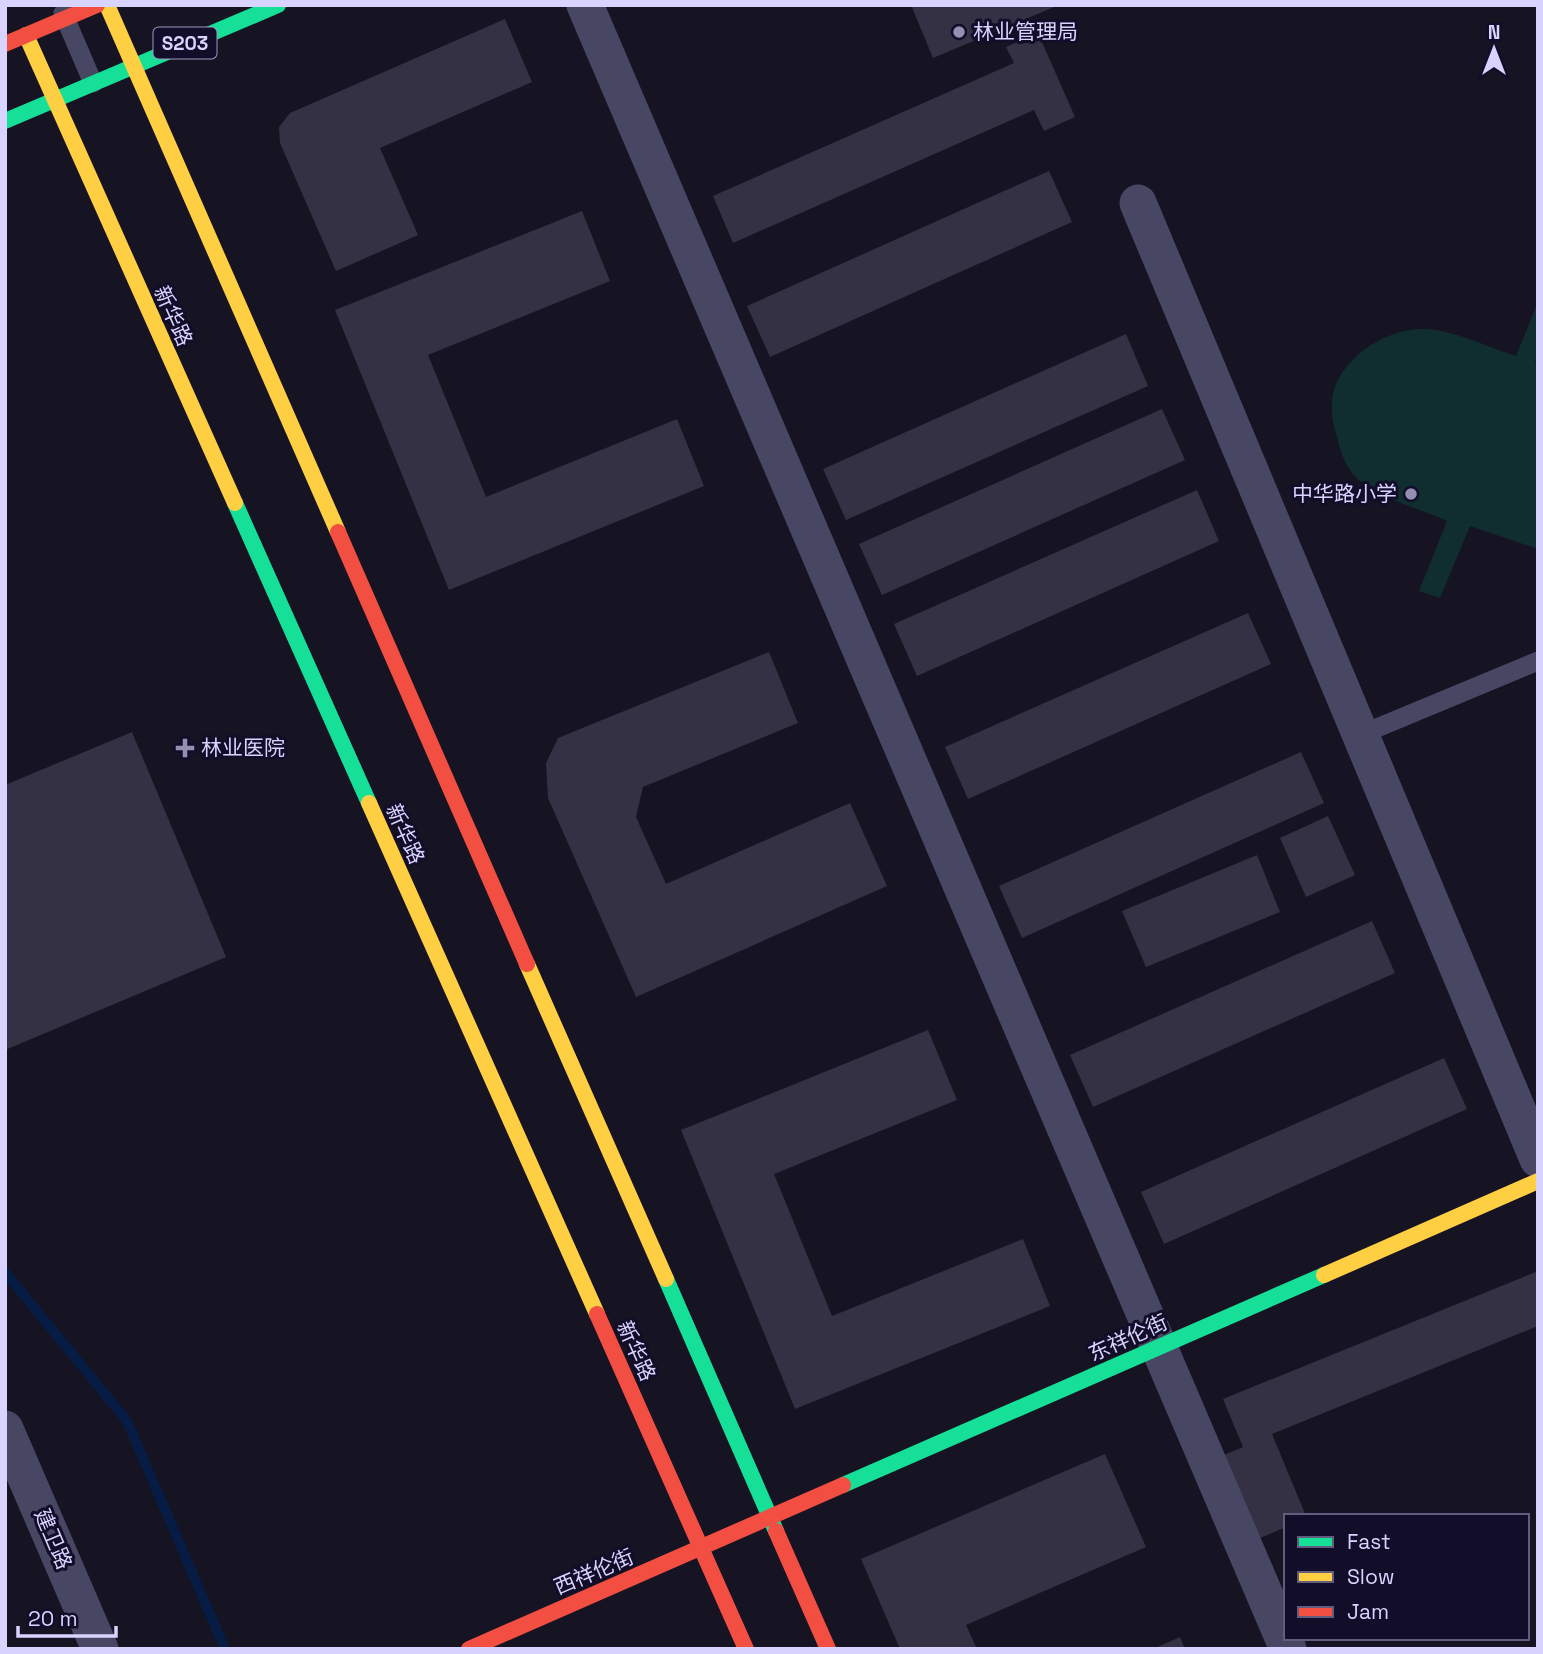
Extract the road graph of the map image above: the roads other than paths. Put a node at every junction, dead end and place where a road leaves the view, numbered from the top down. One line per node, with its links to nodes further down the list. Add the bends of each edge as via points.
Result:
1 (97, 5): 5 (main road)
2 (107, 5): 8 (main road)
3 (278, 5): 8 (main road, S203)
4 (585, 5): 17 (street)
5 (62, 12): 6 (main road); 9 (lane)
6 (26, 35): 7 (main road); 10 (main road, 新华路)
7 (5, 44)
8 (134, 65): 9 (main road, S203); 19 (main road)
9 (93, 83): 10 (main road, S203)
10 (54, 101): 11 (main road, S203); 21 (main road, 新华路)
11 (5, 121)
12 (1138, 203): 14 (street)
13 (1538, 661): 14 (lane)
14 (1360, 735): 15 (street)
15 (1538, 1159)
16 (1538, 1181): 17 (main road, 东祥伦街)
17 (1160, 1347): 19 (main road, 东祥伦街); 22 (street)
18 (5, 1429): 23 (street, 建卫路)
19 (770, 1518): 20 (main road, 东祥伦街); 26 (main road)
20 (736, 1533): 21 (main road, 西祥伦街)
21 (701, 1548): 24 (main road, 西祥伦街); 25 (main road, 新华路)
22 (1284, 1637)
23 (100, 1649)
24 (469, 1649)
25 (746, 1649)
26 (828, 1649)

